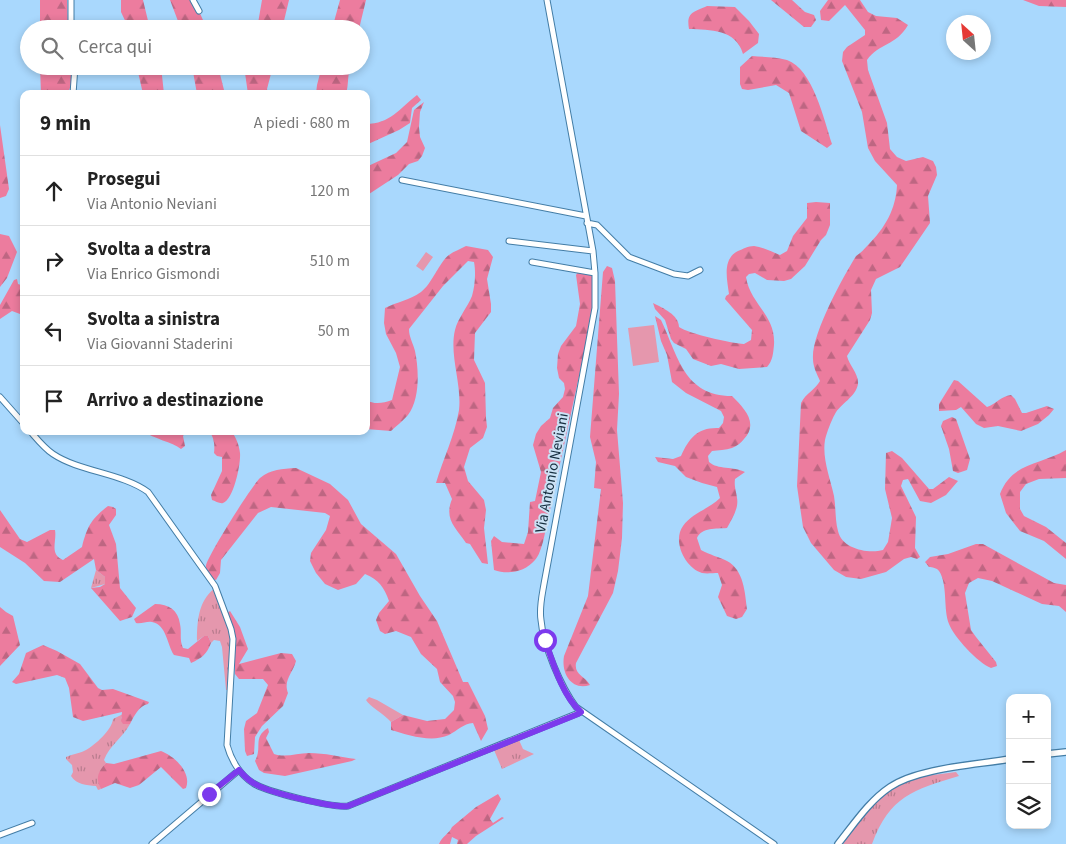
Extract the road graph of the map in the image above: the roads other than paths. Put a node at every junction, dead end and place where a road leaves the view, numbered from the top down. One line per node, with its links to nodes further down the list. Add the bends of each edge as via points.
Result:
1 (71, 0): 5 (street)
2 (193, 0): 4 (street)
3 (547, 0): 9 (street, Via Antonio Neviani)
4 (200, 11)
5 (71, 20)
6 (74, 75): 7 (street)
7 (73, 90)
8 (402, 180): 9 (street)
9 (586, 216): 10 (street, Via Antonio Neviani)
10 (587, 223): 12 (street, Via Antonio Neviani); 14 (street, via 597,225 629,258 674,274 688,276)
11 (509, 240): 12 (street)
12 (593, 252): 15 (street, Via Antonio Neviani)
13 (532, 262): 15 (street)
14 (700, 270)
15 (595, 273): 19 (street, Via Antonio Neviani, via 594,315 540,614 545,640 562,682)
16 (0, 397): 17 (street)
17 (20, 420)
18 (34, 435): 23 (street, via 57,456 148,492 215,586 232,634 227,745)
19 (581, 712): 23 (street, via 346,806 263,788); 27 (street, Via Antonio Neviani)
20 (1066, 752): 21 (street)
21 (1051, 754)
22 (1006, 761): 28 (street, via 921,773 898,782 870,804)
23 (239, 770): 26 (street)
24 (32, 823): 25 (street)
25 (0, 835)
26 (152, 844)
27 (774, 844)
28 (838, 844)

